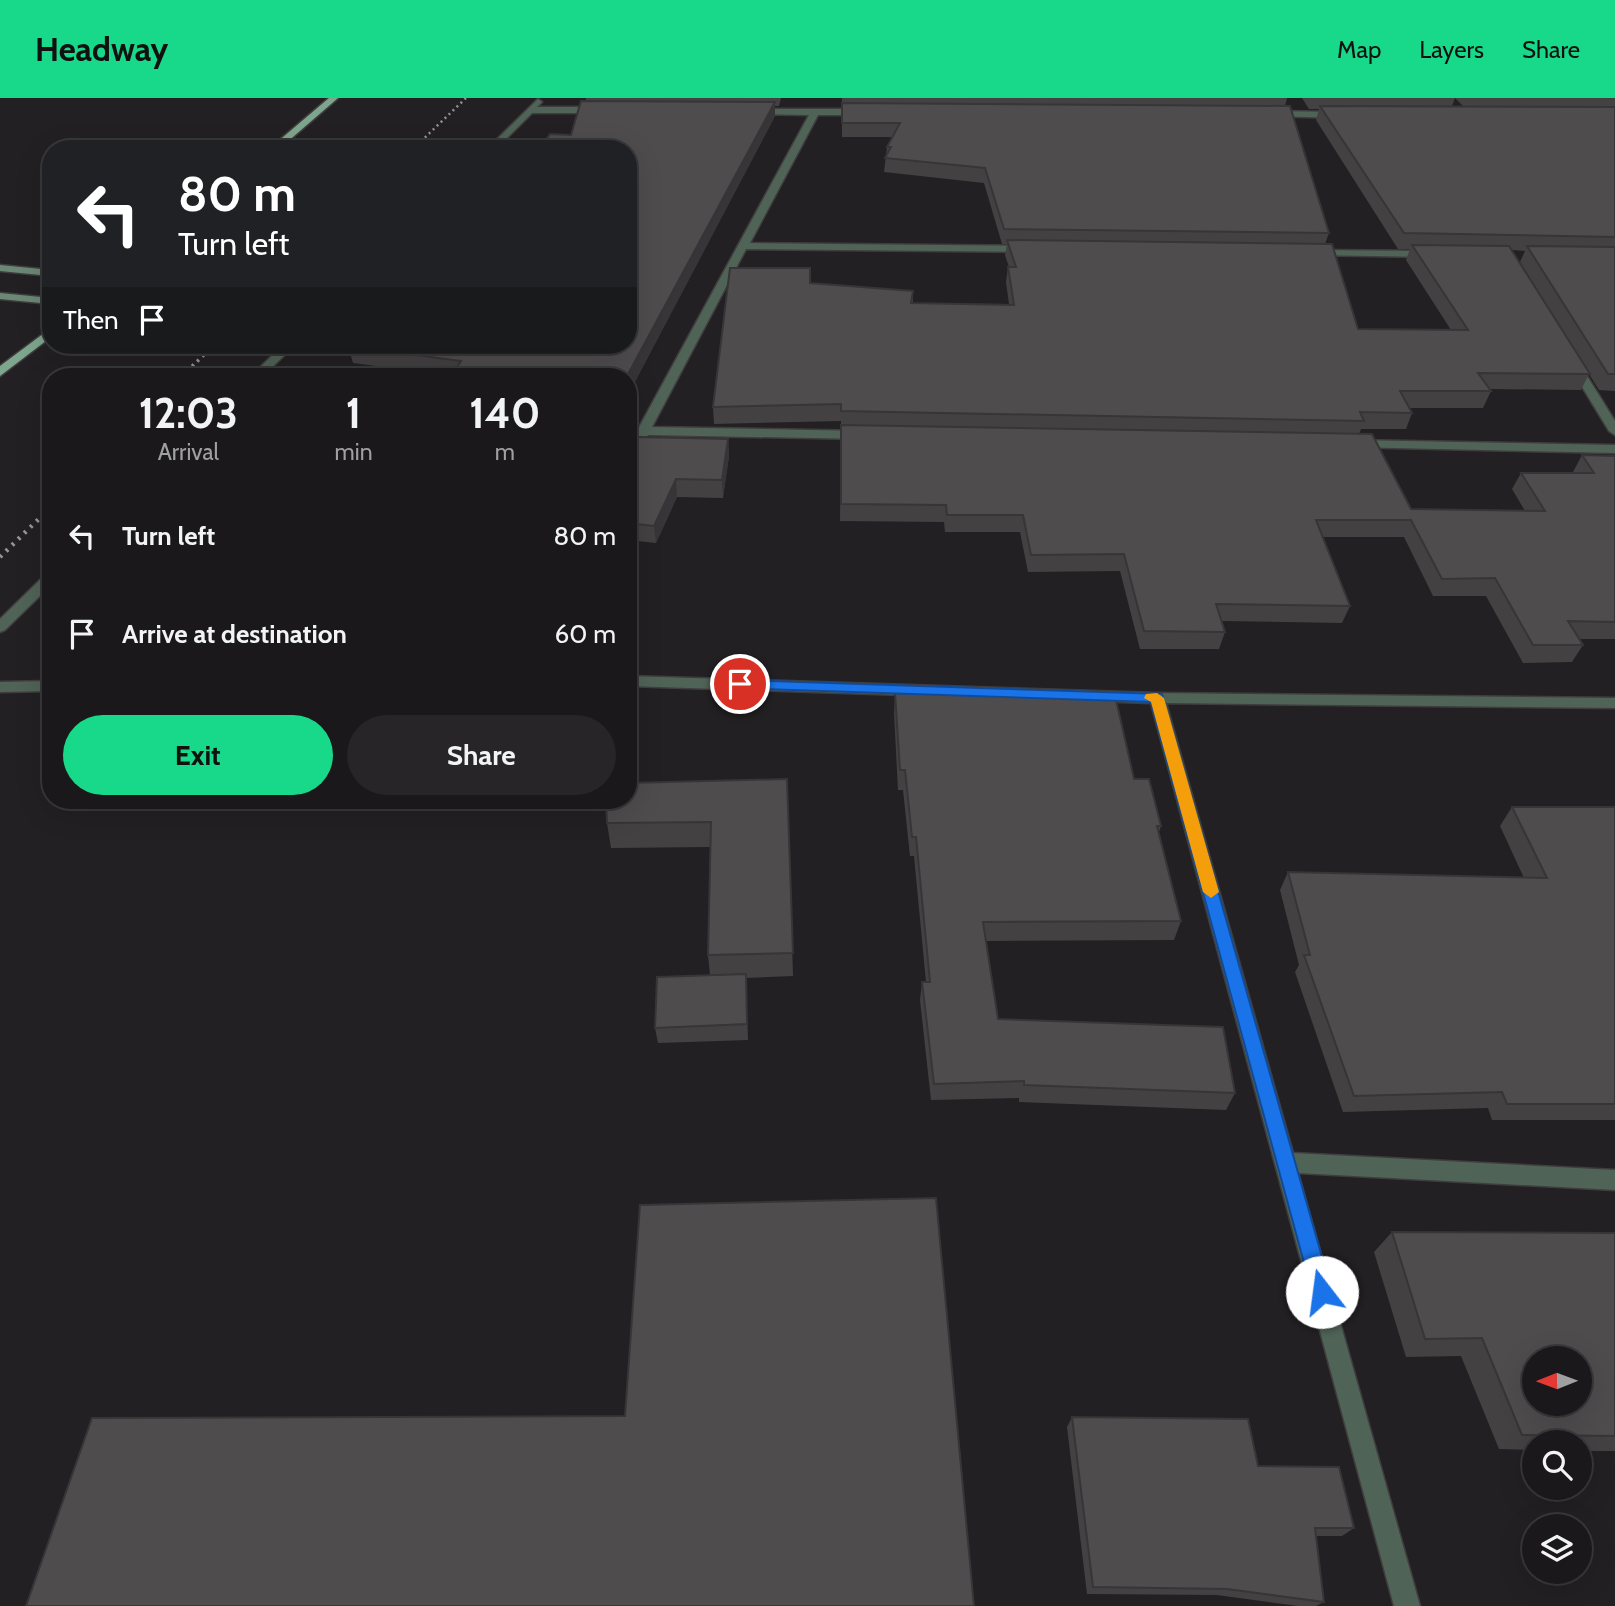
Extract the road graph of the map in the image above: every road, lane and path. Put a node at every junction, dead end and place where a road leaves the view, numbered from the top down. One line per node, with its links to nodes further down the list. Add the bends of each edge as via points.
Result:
1 (334, 98): 10 (main road)
2 (541, 98): 3 (street)
3 (531, 110): 4 (street); 11 (street)
4 (612, 110)
5 (747, 112): 6 (street)
6 (815, 112): 7 (street); 12 (street)
7 (870, 112)
8 (1256, 114): 9 (street)
9 (1353, 115)
10 (284, 140)
11 (500, 140)
12 (743, 246): 13 (street); 26 (street)
13 (1049, 249)
14 (1299, 253): 15 (street)
15 (1438, 254)
16 (0, 268): 17 (street)
17 (42, 272)
18 (0, 296): 19 (street)
19 (42, 300)
20 (42, 338): 24 (main road)
21 (1565, 349): 25 (street)
22 (280, 354): 23 (street)
23 (265, 368)
24 (0, 372)
25 (1615, 430)
26 (643, 431): 27 (street); 28 (street)
27 (879, 436)
28 (637, 443)
29 (1337, 444): 30 (street)
30 (1615, 449)
31 (42, 586): 32 (street)
32 (0, 627)
33 (637, 681): 36 (street)
34 (42, 686): 35 (street)
35 (0, 687)
36 (1157, 698): 37 (street); 38 (street)
37 (1615, 703)
38 (1286, 1161): 39 (street); 40 (street)
39 (1615, 1180)
40 (1407, 1606)

